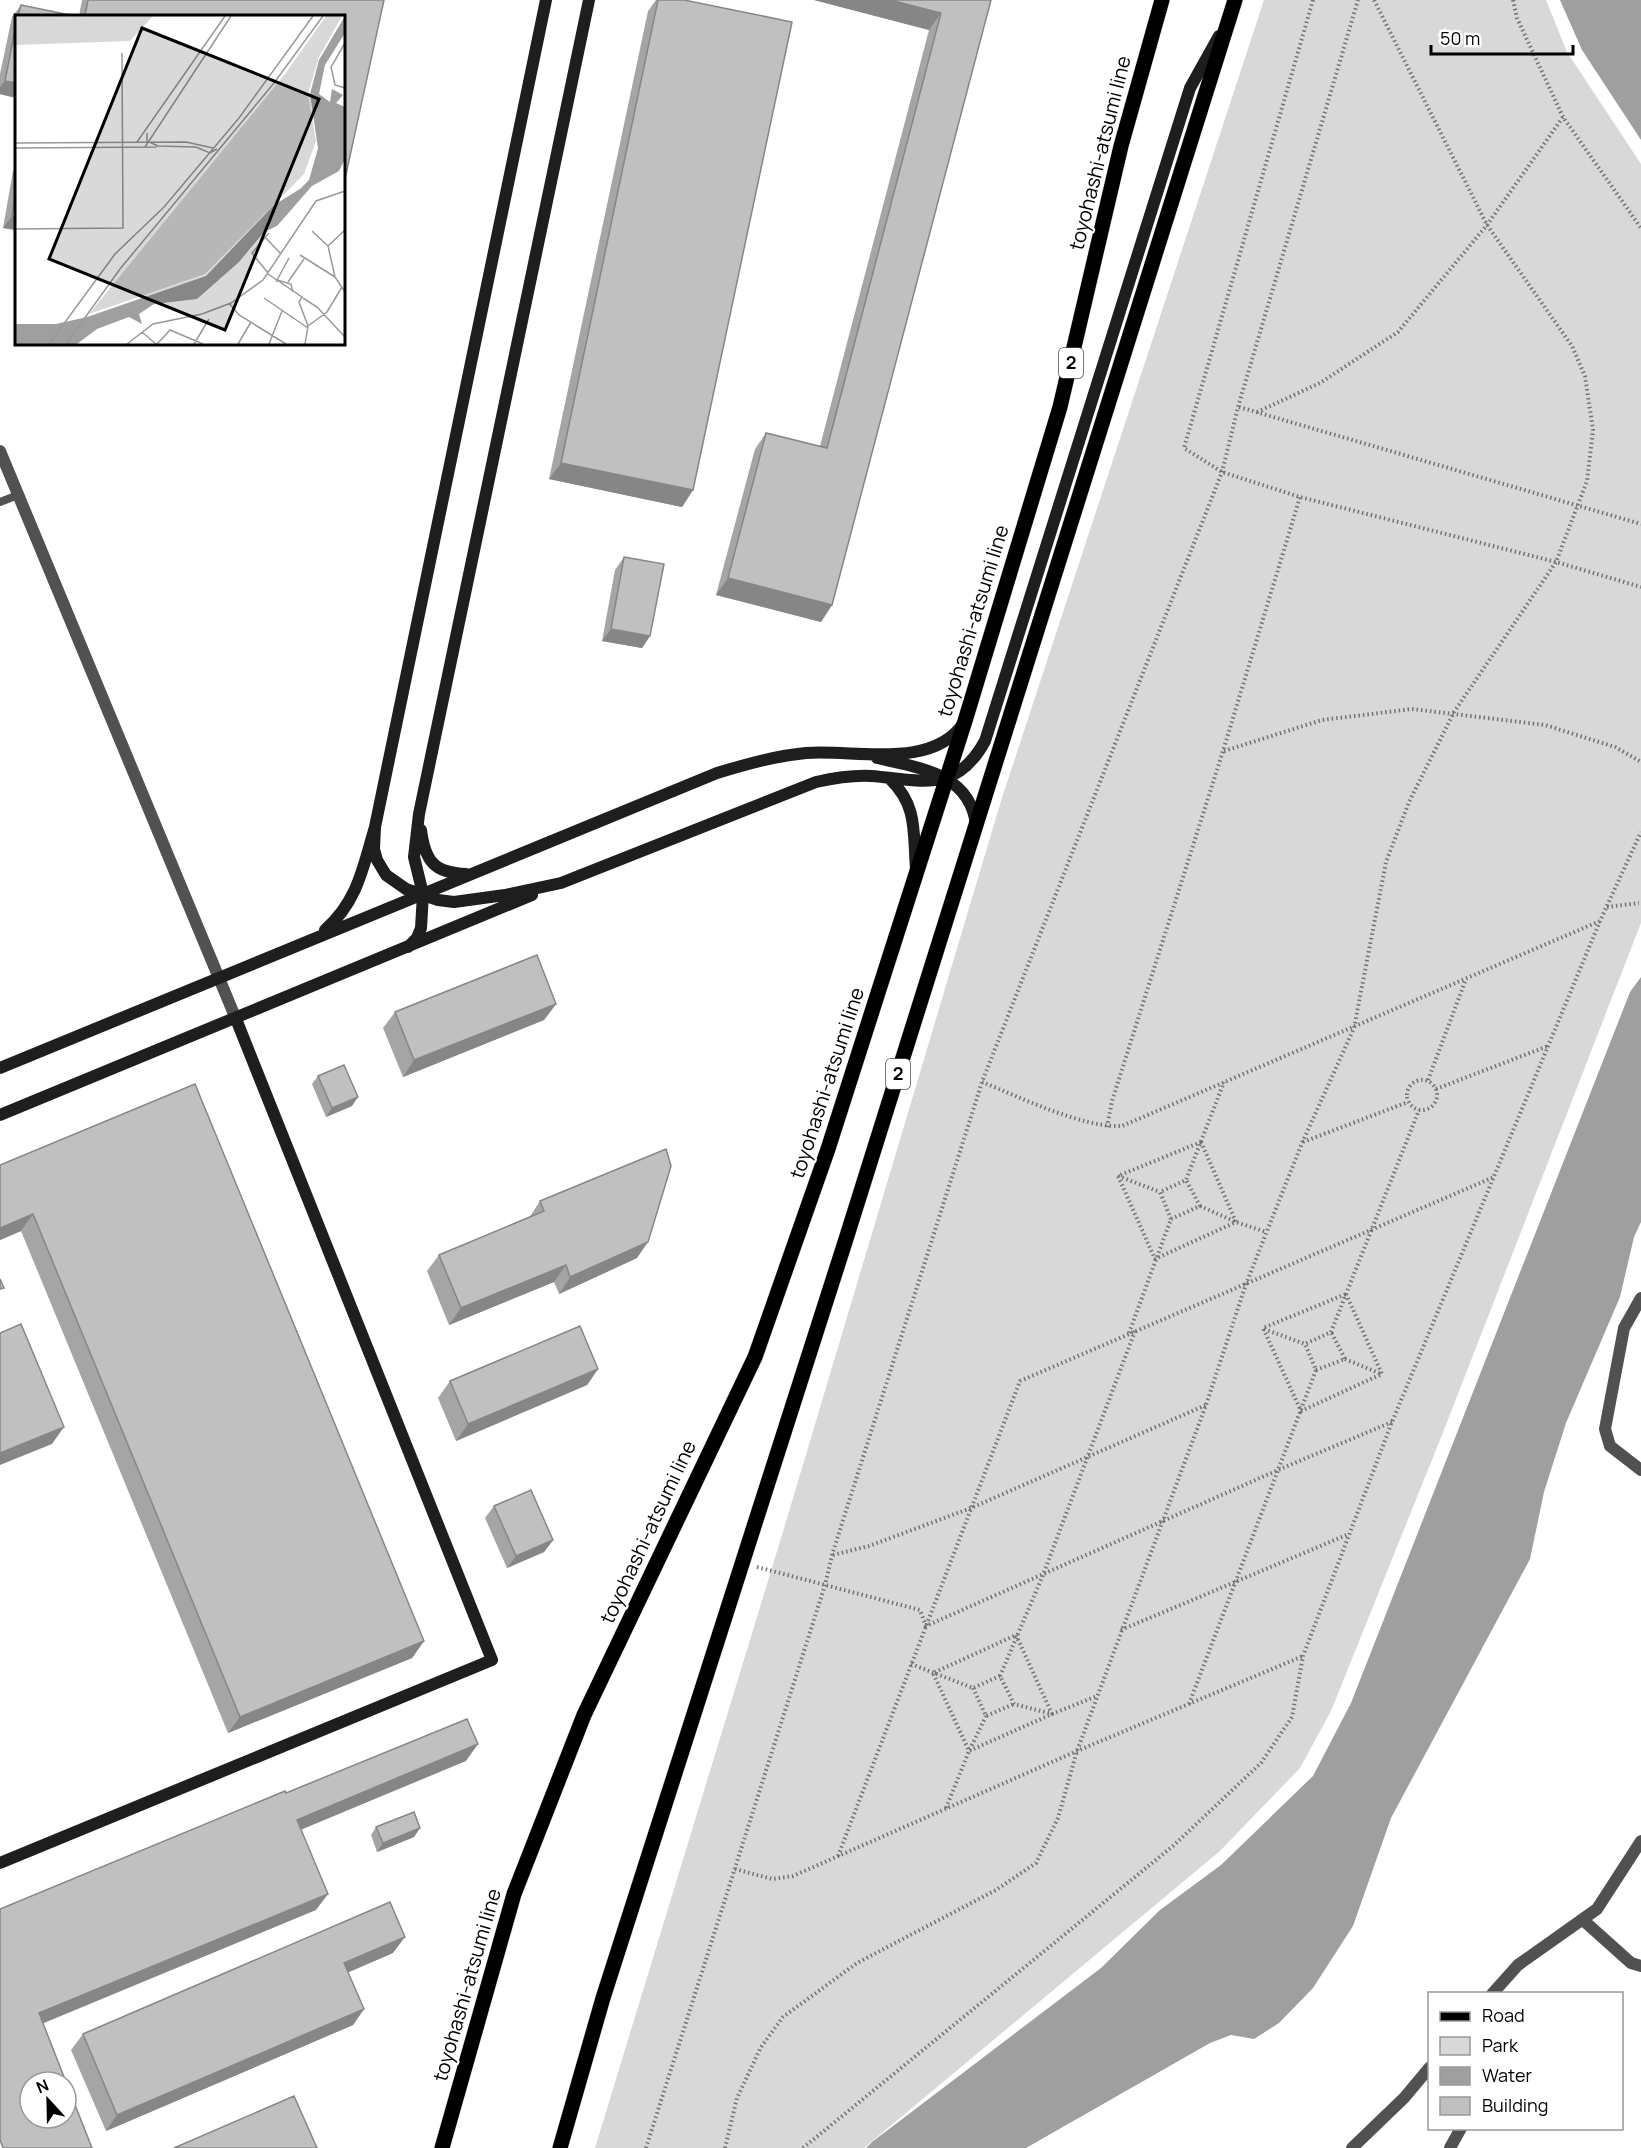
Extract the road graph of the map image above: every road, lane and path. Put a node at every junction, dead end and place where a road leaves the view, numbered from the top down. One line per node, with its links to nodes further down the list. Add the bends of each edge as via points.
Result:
1 (546, 0): 32 (street)
2 (590, 0): 30 (street)
3 (1162, 0): 24 (main road, toyohashi-atsumi line / 2, via 1122,146 1060,407)
4 (1313, 0): 15 (path, via 1184,447)
5 (1358, 0): 12 (path)
6 (1374, 0): 10 (path)
7 (1513, 0): 9 (path, via 1517,18)
8 (1233, 6): 29 (street, via 1190,88 985,741 975,759); 31 (main road, 2)
9 (1563, 117): 10 (path); 11 (path)
10 (1487, 225): 13 (path, via 1398,332 1320,382); 19 (path, via 1572,346 1585,376 1593,430 1587,481)
11 (1641, 228)
12 (1238, 407): 13 (path); 15 (path)
13 (1257, 412): 19 (path)
14 (0, 451): 16 (street)
15 (1222, 472): 17 (path); 50 (path)
16 (18, 495): 18 (lane); 43 (street)
17 (1300, 497): 21 (path); 25 (path)
18 (0, 502)
19 (1579, 506): 20 (path); 21 (path)
20 (1641, 524)
21 (1556, 561): 22 (path); 23 (path)
22 (1641, 586)
23 (1454, 712): 25 (path, via 1412,709 1322,720); 27 (path, via 1545,725 1615,747); 46 (path, via 1409,802 1386,862)
24 (965, 721): 26 (street, via 952,736 931,748 913,753); 29 (main road, toyohashi-atsumi line / 2)
25 (1223, 751): 56 (path)
26 (856, 753): 29 (street); 34 (street, via 804,753 747,763)
27 (1641, 762)
28 (890, 778): 29 (street); 35 (street, via 912,810); 36 (street, via 853,776 816,782)
29 (946, 778): 31 (street, via 969,800); 35 (main road, toyohashi-atsumi line / 2)
30 (419, 814): 34 (street, via 422,843 434,865 448,873); 37 (street, via 414,857)
31 (976, 826): 90 (main road, 2)
32 (375, 827): 37 (street, via 377,860 386,875 406,889); 41 (street, via 350,902 338,919)
33 (1641, 831): 39 (path)
34 (473, 874): 37 (street)
35 (916, 876): 119 (main road, toyohashi-atsumi line / 2, via 828,1149 755,1357 584,1715 514,1894)
36 (561, 883): 37 (street, via 454,902); 42 (street)
37 (423, 894): 41 (street); 42 (street, via 421,928)
38 (1639, 903): 39 (path)
39 (1606, 908): 40 (path)
40 (1600, 921): 44 (path); 47 (path)
41 (315, 938): 43 (street)
42 (408, 947): 45 (street)
43 (219, 979): 45 (street); 48 (street)
44 (1466, 979): 46 (path); 49 (path)
45 (236, 1019): 55 (street); 112 (street, via 492,1660)
46 (1354, 1028): 51 (path); 58 (path)
47 (1548, 1046): 52 (path); 60 (path)
48 (0, 1068)
49 (1428, 1080): 52 (path); 53 (path, via 1416,1081 1407,1090)
50 (982, 1082): 56 (path); 89 (path)
51 (1224, 1082): 56 (path, via 1122,1126); 57 (path)
52 (1436, 1089): 54 (path, via 1436,1100)
53 (1408, 1102): 54 (path); 58 (path)
54 (1419, 1110): 66 (path)
55 (0, 1115)
56 (1107, 1127)
57 (1201, 1142): 59 (path); 61 (path); 65 (path)
58 (1302, 1143): 67 (path)
59 (1118, 1176): 62 (path); 68 (path)
60 (1494, 1177): 66 (path); 82 (path)
61 (1186, 1180): 62 (path); 63 (path)
62 (1160, 1192): 64 (path)
63 (1200, 1206): 64 (path); 65 (path)
64 (1171, 1218): 68 (path)
65 (1236, 1222): 67 (path); 68 (path)
66 (1371, 1230): 69 (path); 70 (path)
67 (1266, 1232): 69 (path)
68 (1155, 1259): 75 (path)
69 (1246, 1284): 73 (path); 80 (path)
70 (1346, 1294): 72 (path); 74 (path); 79 (path)
71 (1641, 1298): 85 (street, via 1624,1328 1605,1430 1610,1446)
72 (1263, 1328): 76 (path); 81 (path)
73 (1136, 1331): 75 (path); 83 (path)
74 (1331, 1332): 76 (path); 77 (path)
75 (1129, 1334): 86 (path, via 1020,1381)
76 (1305, 1344): 78 (path)
77 (1345, 1359): 78 (path); 79 (path)
78 (1317, 1370): 81 (path)
79 (1382, 1374): 81 (path)
80 (1206, 1405): 83 (path); 87 (path)
81 (1301, 1411): 84 (path)
82 (1392, 1422): 84 (path); 88 (path)
83 (1087, 1457): 86 (path); 91 (path)
84 (1278, 1470): 87 (path); 92 (path)
85 (1641, 1470)
86 (971, 1508): 89 (path, via 869,1546); 94 (path)
87 (1160, 1524): 91 (path); 95 (path)
88 (1349, 1534): 92 (path); 97 (path)
89 (832, 1555): 93 (path)
90 (741, 1564): 93 (path); 120 (main road, 2, via 603,1998)
91 (1043, 1575): 94 (path); 96 (path)
92 (1235, 1582): 95 (path); 104 (path)
93 (825, 1585): 94 (path, via 920,1610); 113 (path)
94 (926, 1626): 98 (path)
95 (1121, 1631): 102 (path)
96 (1016, 1635): 99 (path); 100 (path); 105 (path)
97 (1303, 1656): 104 (path); 123 (path, via 1292,1717 1261,1762 1173,1846)
98 (912, 1664): 99 (path); 111 (path)
99 (933, 1673): 101 (path); 107 (path)
100 (999, 1676): 101 (path); 103 (path)
101 (973, 1688): 106 (path)
102 (1097, 1696): 105 (path); 108 (path)
103 (1014, 1704): 105 (path); 106 (path)
104 (1189, 1704): 108 (path)
105 (1052, 1714): 107 (path)
106 (986, 1716): 107 (path)
107 (969, 1751): 109 (path)
108 (1077, 1751): 109 (path); 122 (path, via 1059,1818 1036,1863 996,1890 857,1963 783,2017 761,2047 737,2098)
109 (945, 1809): 111 (path)
110 (1641, 1841): 114 (street, via 1597,1909)
111 (838, 1856): 113 (path, via 793,1876 772,1879)
112 (0, 1863)
113 (735, 1869): 121 (path)
114 (1583, 1920): 115 (street, via 1631,1963); 116 (street, via 1518,1965)
115 (1641, 1966)
116 (1494, 1992)
117 (1428, 2069): 124 (street)
118 (1460, 2130): 125 (street)
119 (442, 2148)
120 (560, 2148)
121 (646, 2148)
122 (725, 2148)
123 (803, 2148)
124 (1352, 2148)
125 (1450, 2148)

